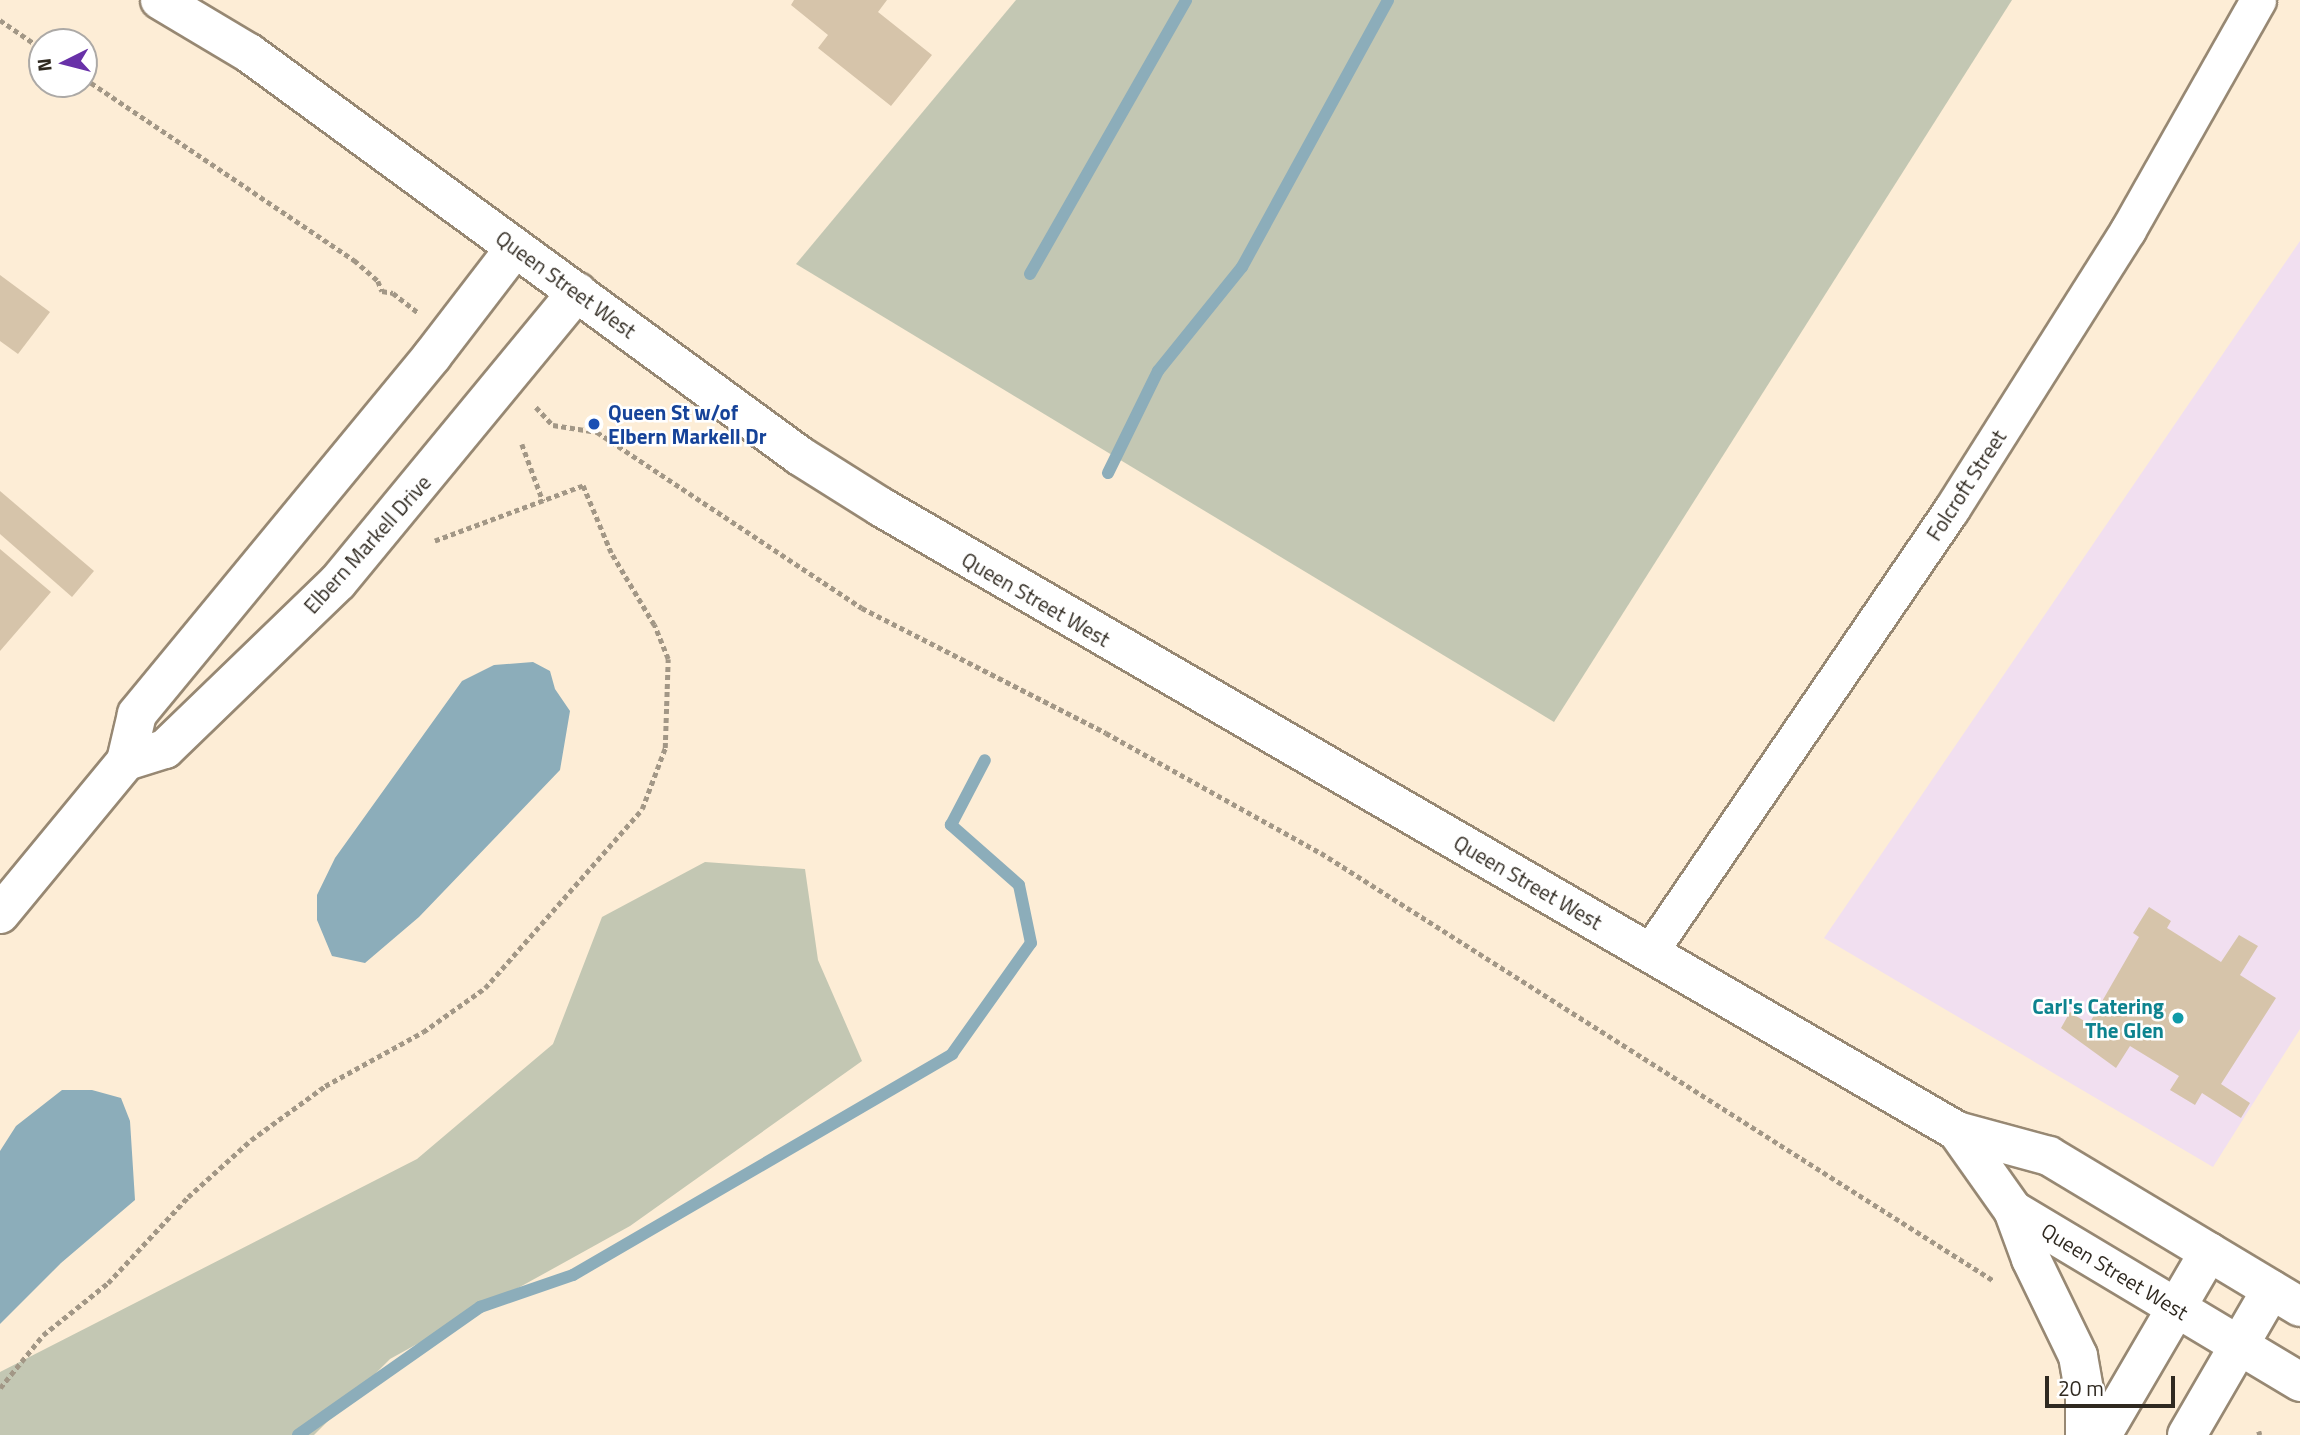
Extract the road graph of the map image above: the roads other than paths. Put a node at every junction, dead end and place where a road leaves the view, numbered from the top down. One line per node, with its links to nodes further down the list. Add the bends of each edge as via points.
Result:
1 (160, 0): 3 (main road, Queen Street West, via 249,53)
2 (2258, 0): 7 (street, Folcroft Street, via 2128,230 1951,510)
3 (515, 248): 4 (main road, Queen Street West); 5 (main road, via 432,356 137,714)
4 (577, 292): 5 (main road, Elbern Markell Drive, via 338,582 165,750); 7 (main road, Queen Street West, via 800,456 881,508)
5 (126, 761): 6 (main road)
6 (0, 914)
7 (1649, 953): 8 (main road, Queen Street West)
8 (1957, 1130): 9 (main road, Queen Street West); 10 (main road, Queen Street West, via 2049,1156)
9 (2013, 1210): 12 (main road, Queen Street West); 15 (main road, via 2078,1356 2085,1394)
10 (2209, 1252): 11 (main road, Queen Street West); 12 (main road)
11 (2286, 1299): 13 (main road)
12 (2176, 1308): 13 (main road, Queen Street West); 16 (main road)
13 (2239, 1345): 14 (main road, Queen Street West); 17 (main road)
14 (2300, 1382)
15 (2085, 1435)
16 (2102, 1435)
17 (2187, 1435)

